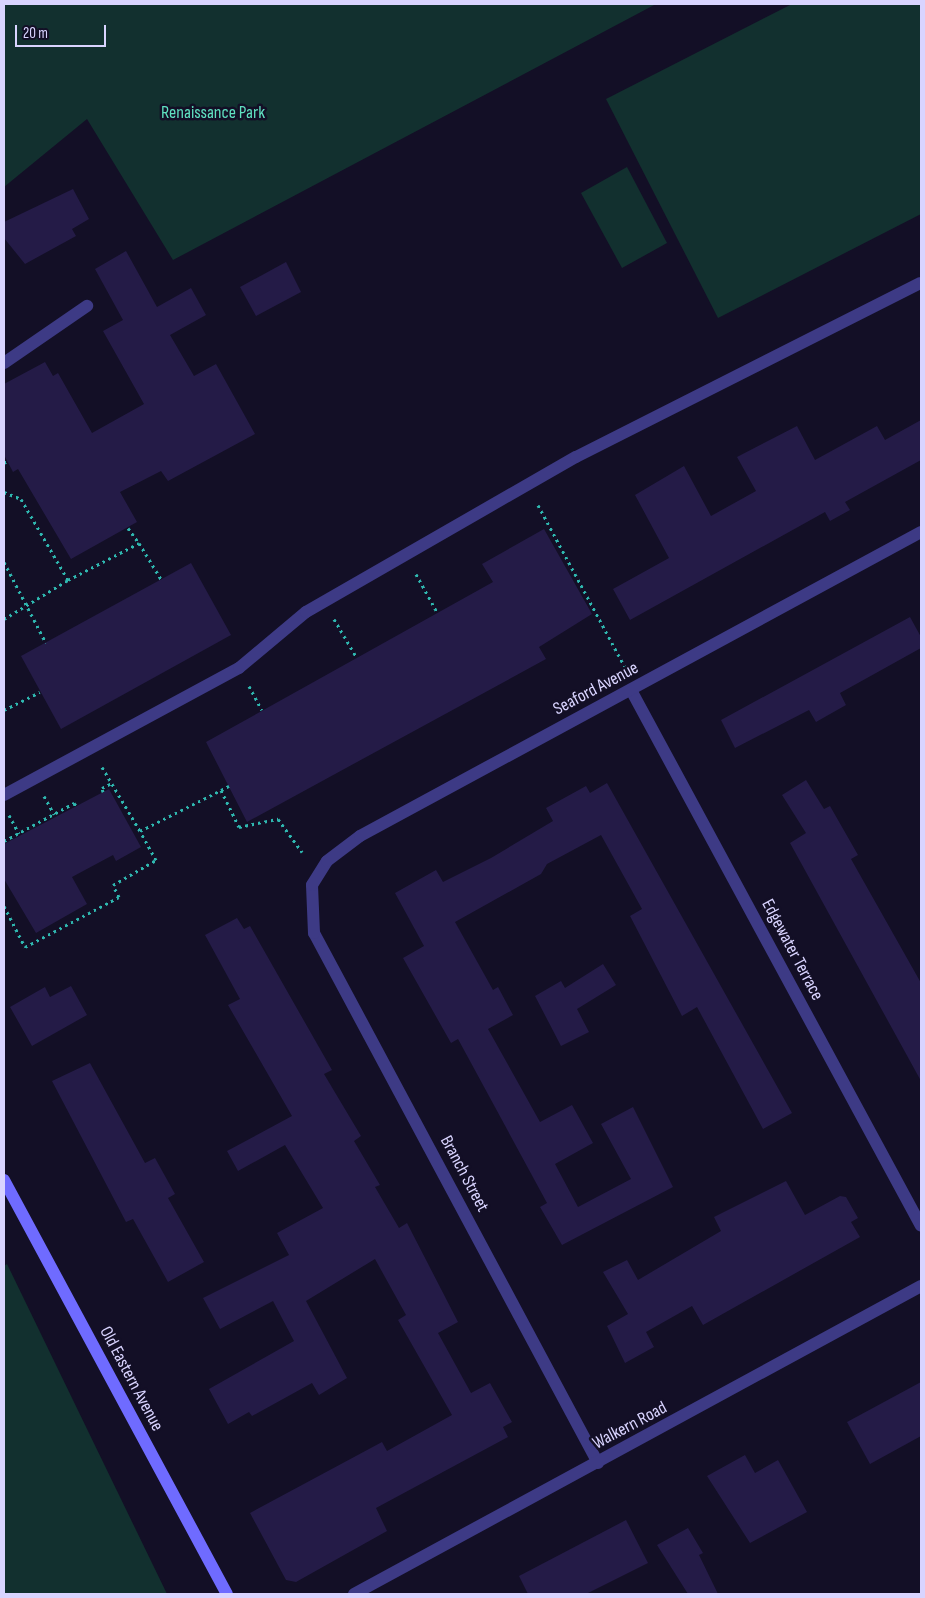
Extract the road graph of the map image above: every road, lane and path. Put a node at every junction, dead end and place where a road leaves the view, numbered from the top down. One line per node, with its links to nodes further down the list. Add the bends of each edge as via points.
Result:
1 (921, 283): 4 (street, via 650,417)
2 (87, 306): 3 (street)
3 (4, 363)
4 (526, 485): 9 (street); 19 (path)
5 (4, 492): 11 (path, via 21,499)
6 (128, 528): 8 (path)
7 (921, 532): 20 (street, Seaford Avenue)
8 (139, 543): 11 (path); 12 (path)
9 (405, 553): 13 (street); 15 (path)
10 (4, 562): 14 (path)
11 (71, 578): 14 (path)
12 (161, 579)
13 (324, 601): 18 (path); 23 (street, via 256,658)
14 (25, 606): 16 (path); 17 (path)
15 (438, 612)
16 (4, 619)
17 (46, 643)
18 (357, 658)
19 (625, 667)
20 (631, 690): 35 (street, Seaford Avenue, via 340,848 318,874); 38 (street, Edgewater Terrace)
21 (40, 692): 22 (path)
22 (4, 710)
23 (93, 748): 24 (path); 28 (street)
24 (112, 783): 27 (path, via 102,788); 31 (path)
25 (229, 786): 26 (path)
26 (221, 790): 31 (path); 34 (path, via 239,827 278,819)
27 (103, 792)
28 (4, 795)
29 (4, 806): 32 (path)
30 (76, 807): 32 (path, via 74,803)
31 (140, 831): 36 (path, via 156,860 113,885 119,896 26,947)
32 (19, 834): 33 (path)
33 (4, 841)
34 (302, 852)
35 (309, 899): 40 (street, Branch Street, via 314,933)
36 (4, 906)
37 (4, 1180): 41 (street, Old Eastern Avenue)
38 (921, 1226)
39 (921, 1286): 40 (street, Walkern Road)
40 (598, 1463): 42 (street, Walkern Road)
41 (227, 1594)
42 (354, 1594)

